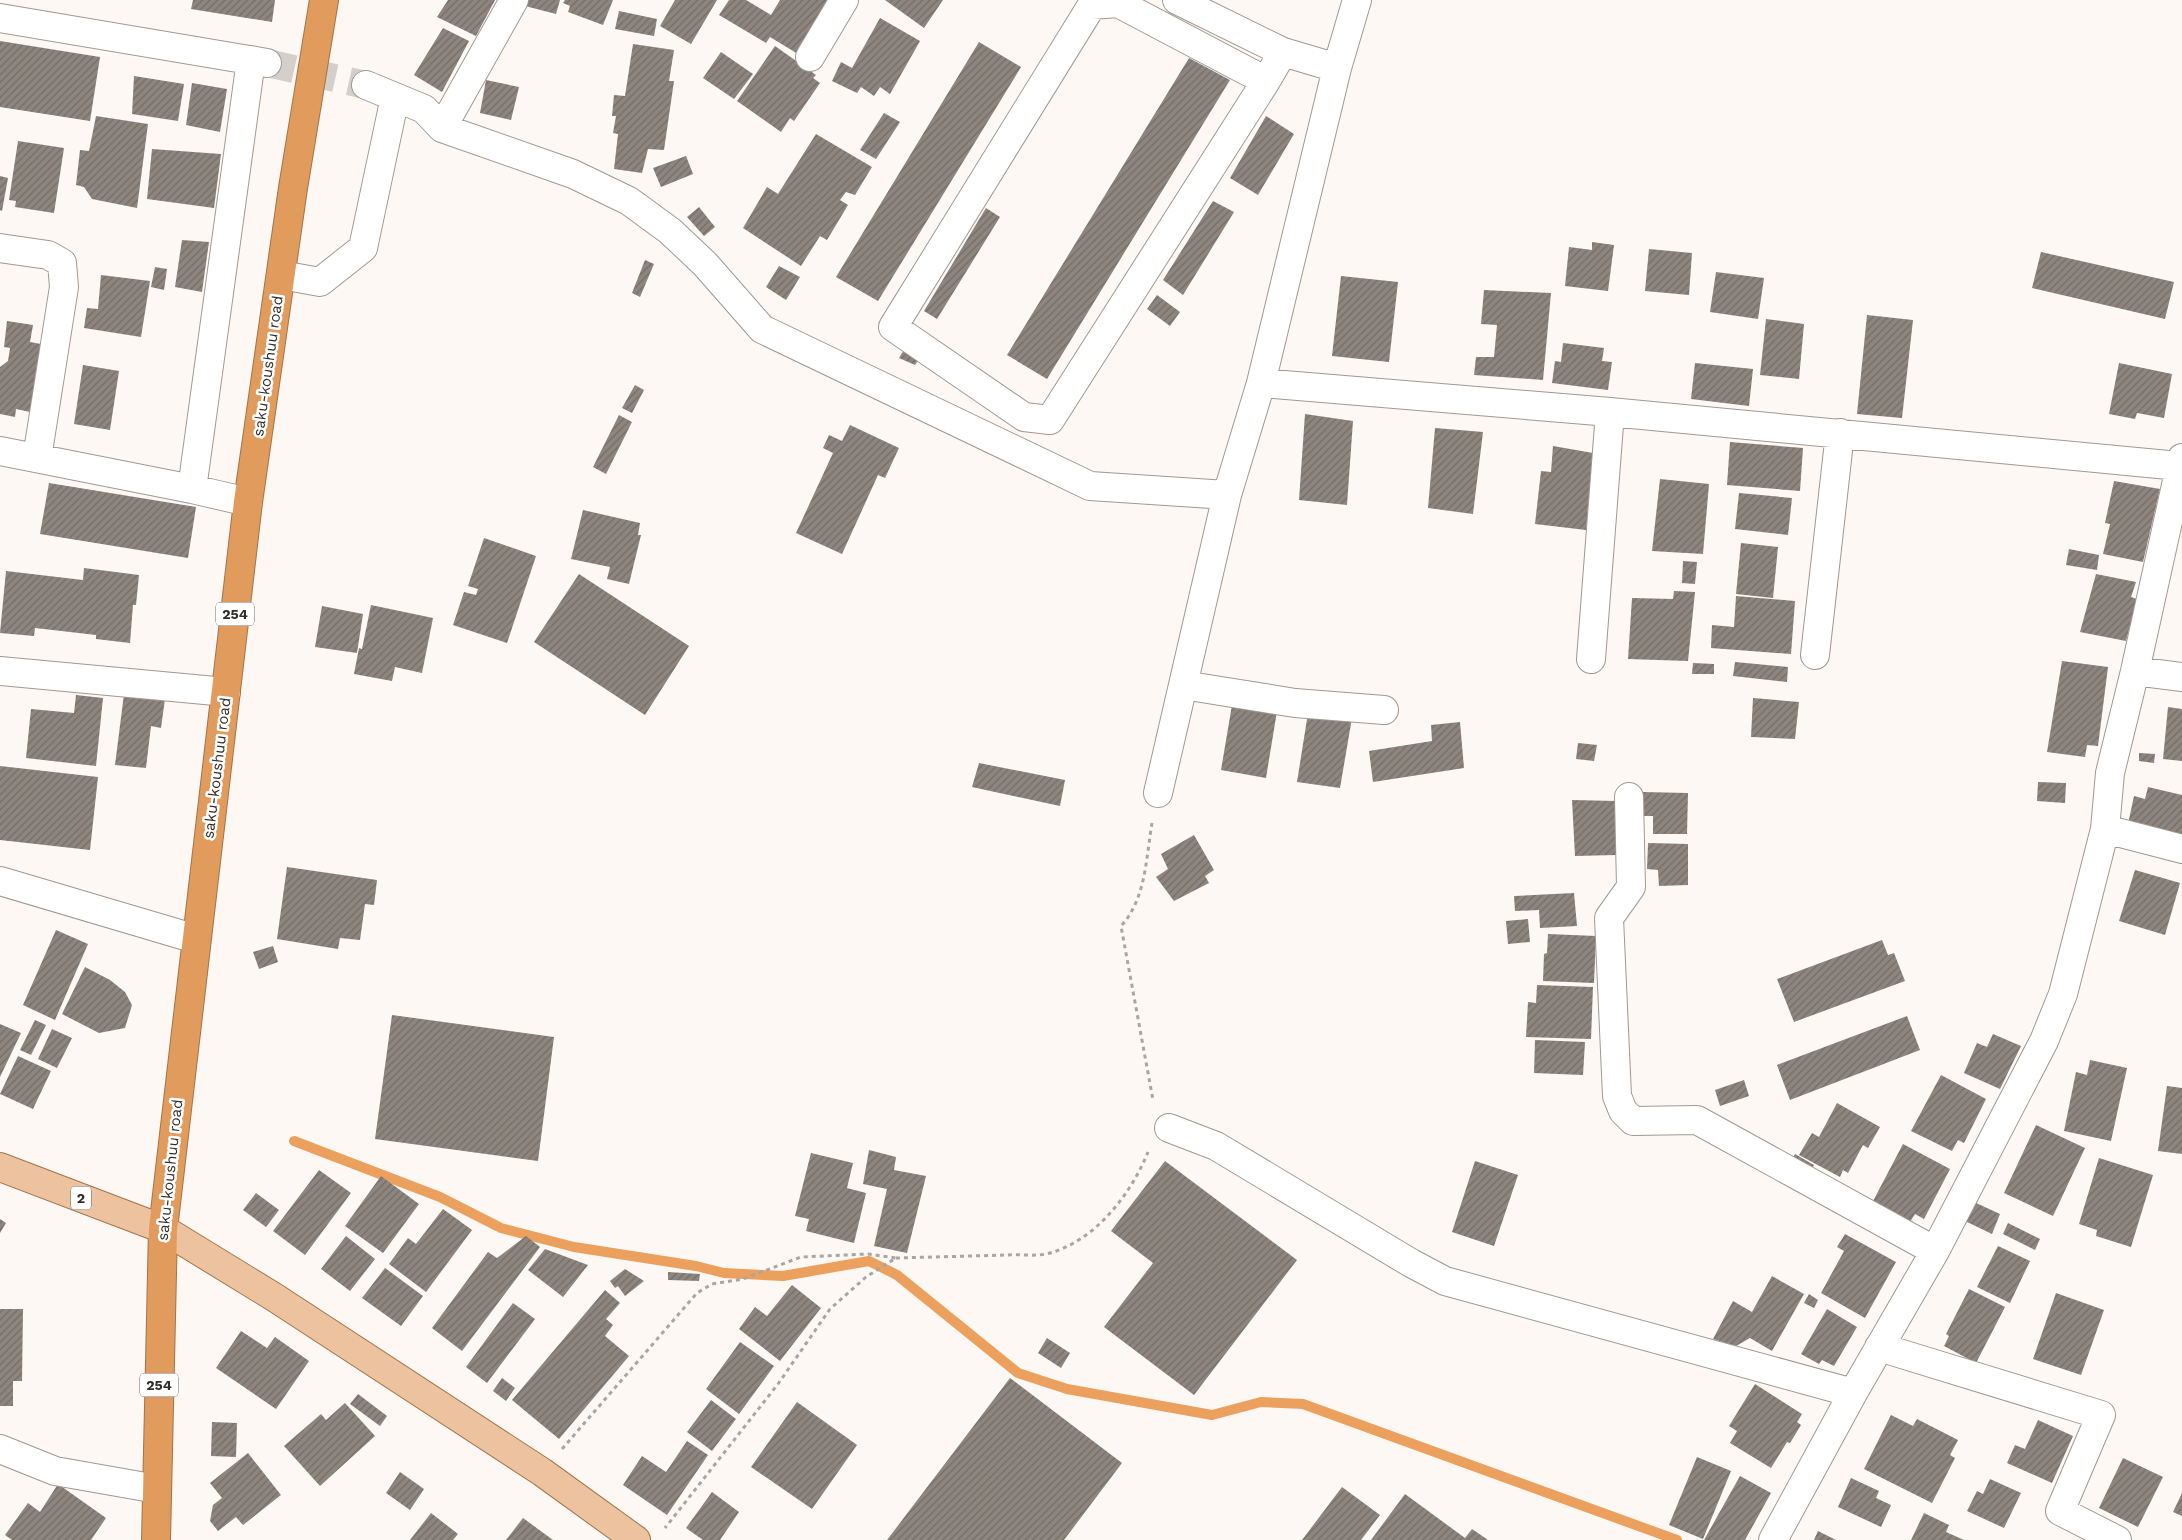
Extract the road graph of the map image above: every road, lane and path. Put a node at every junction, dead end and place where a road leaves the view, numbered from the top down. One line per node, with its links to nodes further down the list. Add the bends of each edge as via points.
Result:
1 (324, 0): 15 (highway, saku-koushuu road / 254)
2 (514, 0): 13 (street)
3 (844, 0): 8 (street)
4 (1177, 0): 7 (street)
5 (1357, 0): 9 (street)
6 (0, 18): 24 (street, via 259,61)
7 (1283, 52): 9 (street); 10 (street)
8 (810, 57)
9 (1337, 68): 16 (street)
10 (1266, 81): 17 (street, via 1050,420 1024,417); 17 (street, via 1118,3 1092,4 893,327)
11 (366, 85): 12 (street)
12 (395, 98): 13 (street, via 424,109); 15 (street, via 363,248 320,282)
13 (442, 128): 19 (street, via 573,174 629,201 670,231 705,264 762,328)
14 (0, 248): 22 (street, via 48,255 62,264 64,287)
15 (281, 275): 26 (highway, saku-koushuu road / 254)
16 (1262, 383): 18 (street); 25 (street)
17 (994, 397): 19 (street)
18 (1610, 412): 20 (street); 28 (street)
19 (973, 430): 25 (street, via 1090,486)
20 (1840, 433): 23 (street); 27 (street)
21 (0, 451): 22 (street)
22 (37, 458): 24 (street)
23 (2181, 462): 30 (street)
24 (192, 488): 26 (street)
25 (1227, 495): 32 (street)
26 (248, 502): 33 (highway, saku-koushuu road / 254)
27 (1815, 655)
28 (1591, 659)
29 (0, 671): 33 (street)
30 (2135, 671): 31 (street); 37 (street, via 2110,773)
31 (2182, 677)
32 (1183, 685): 34 (street, via 1295,703); 35 (street)
33 (226, 692): 40 (highway, saku-koushuu road / 254)
34 (1384, 710)
35 (1158, 793): 41 (path, via 1139,900 1132,915 1121,926)
36 (1629, 797): 44 (street, via 1631,887 1609,918 1617,1096 1623,1111 1633,1121 1697,1120)
37 (2105, 829): 38 (street); 44 (street, via 2063,994 2044,1041)
38 (2182, 850)
39 (0, 881): 40 (street)
40 (196, 939): 43 (highway, saku-koushuu road / 254)
41 (1158, 1126): 45 (path, via 1142,1166 1125,1195 1079,1240 1049,1253); 47 (street, via 1216,1146 1445,1282)
42 (0, 1167): 43 (main road, 2)
43 (162, 1229): 49 (main road, via 274,1297); 50 (highway, saku-koushuu road / 254)
44 (1935, 1251): 46 (street)
45 (896, 1258): 49 (path, via 868,1254 801,1256 743,1279 712,1284 697,1293); 51 (path, via 866,1277 830,1308 778,1384)
46 (1879, 1347): 47 (street); 54 (street, via 2102,1415 2060,1511)
47 (1852, 1393): 53 (street)
48 (0, 1449): 50 (street, via 55,1471)
49 (542, 1472): 51 (main road)
50 (157, 1489): 52 (highway, saku-koushuu road / 254)
51 (648, 1536)
52 (156, 1540)
53 (1773, 1540)
54 (2117, 1540)

